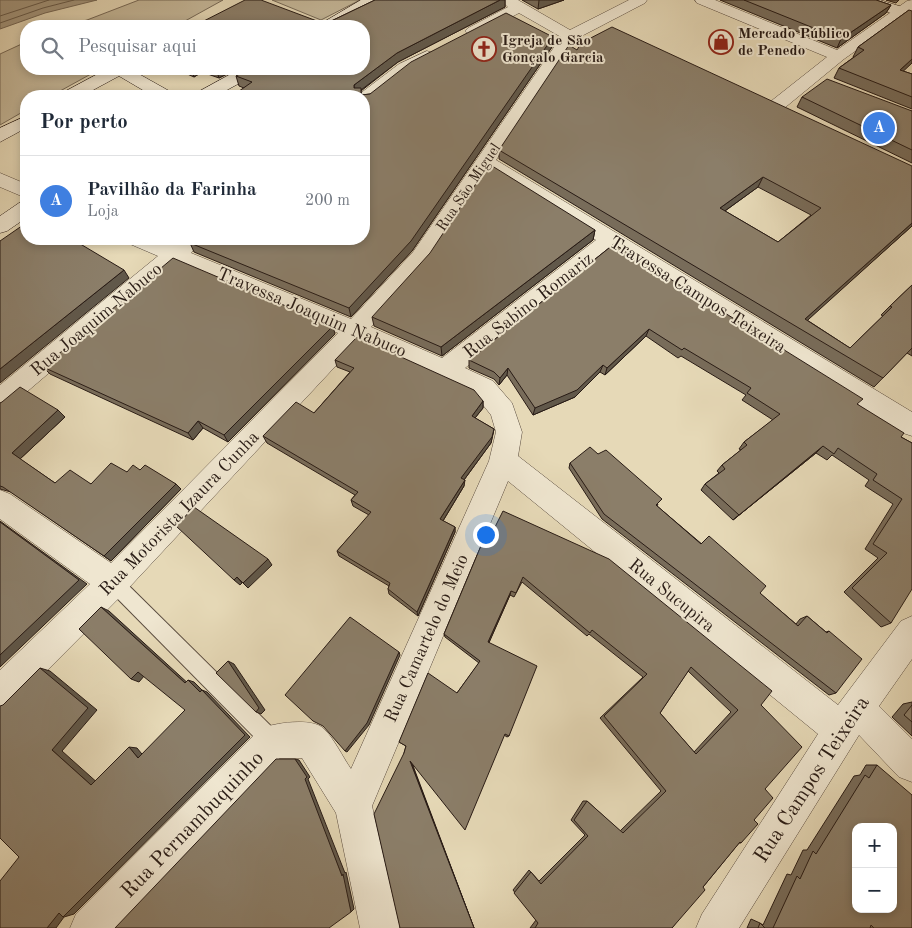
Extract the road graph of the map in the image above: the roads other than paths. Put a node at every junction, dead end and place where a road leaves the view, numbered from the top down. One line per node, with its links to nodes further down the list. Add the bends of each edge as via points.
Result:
1 (372, 0): 7 (street)
2 (640, 0): 8 (street)
3 (702, 0): 13 (street)
4 (865, 0): 6 (street)
5 (513, 4): 10 (street); 11 (street)
6 (909, 10): 13 (street)
7 (337, 20)
8 (598, 21): 9 (street); 10 (street)
9 (616, 30)
10 (570, 36): 28 (street, Rua São Miguel)
11 (457, 39)
12 (440, 48): 22 (street, via 405,67)
13 (838, 56): 17 (street)
14 (108, 75): 19 (street)
15 (129, 75): 20 (street)
16 (241, 75): 21 (street)
17 (812, 77): 18 (street); 24 (street)
18 (830, 84)
19 (81, 90)
20 (156, 90)
21 (215, 90)
22 (370, 93)
23 (758, 97): 24 (street)
24 (776, 106): 25 (street)
25 (793, 114)
26 (20, 124): 27 (street)
27 (0, 136)
28 (485, 161): 33 (street, Travessa Campos Teixeira); 37 (street, Rua São Miguel, via 421,257)
29 (0, 179): 30 (street)
30 (20, 189)
31 (20, 212): 32 (street)
32 (0, 226)
33 (611, 240): 38 (street, Rua Sabino Romariz); 41 (street, Travessa Campos Teixeira)
34 (153, 245): 36 (street, Travessa Joaquim Nabuco)
35 (186, 245): 36 (street, Rua Joaquim Nabuco)
36 (175, 254): 37 (street, Travessa Joaquim Nabuco); 40 (street, Rua Joaquim Nabuco)
37 (355, 330): 38 (street, Travessa Joaquim Nabuco); 44 (street, Rua Motorista Izaura Cunha)
38 (444, 370): 39 (street, Travessa Joaquim Nabuco)
39 (484, 388): 42 (street, Rua Camartelo do Meio, via 503,411 509,432)
40 (0, 400)
41 (912, 425)
42 (503, 461): 47 (street, Rua Sucupira); 50 (street, Rua Camartelo do Meio)
43 (0, 503): 44 (street)
44 (113, 582): 46 (street, Rua Motorista Izaura Cunha); 48 (lane)
45 (912, 632): 47 (street, Rua Campos Teixeira)
46 (0, 694)
47 (848, 719): 49 (street, Rua Sucupira); 53 (street, Rua Campos Teixeira)
48 (272, 741): 50 (street, via 311,740); 51 (street, Rua Pernambuquinho)
49 (912, 764)
50 (353, 806): 52 (street)
51 (90, 928)
52 (380, 928)
53 (716, 928)

